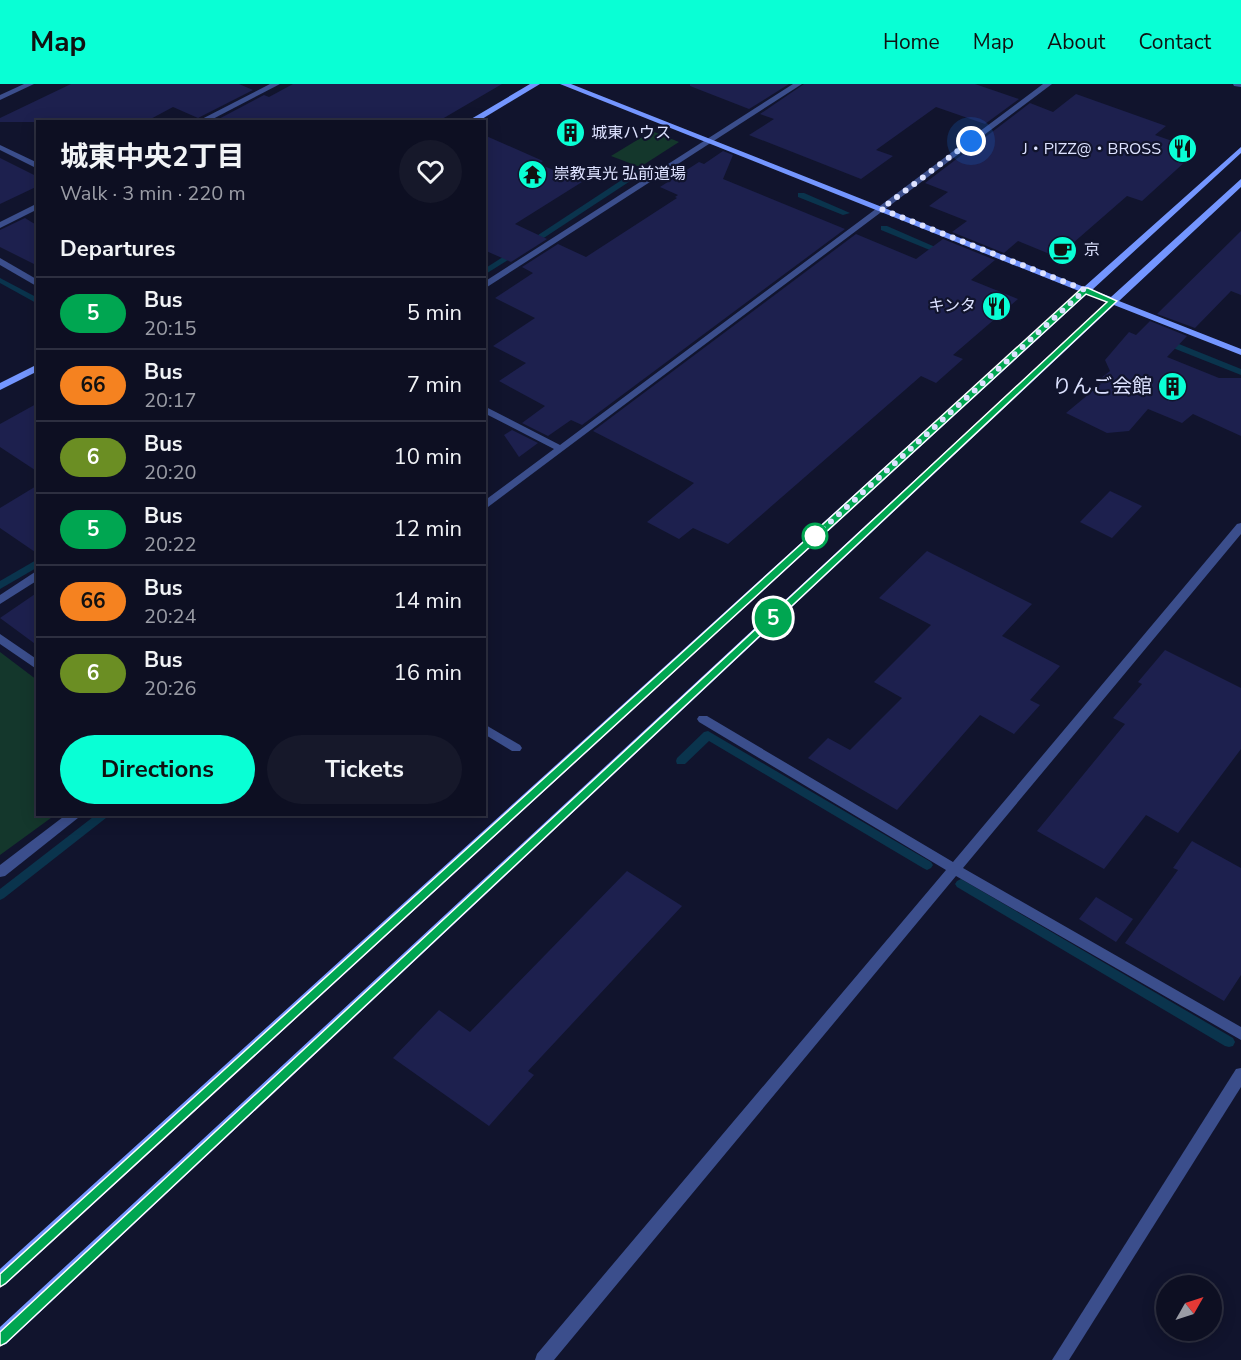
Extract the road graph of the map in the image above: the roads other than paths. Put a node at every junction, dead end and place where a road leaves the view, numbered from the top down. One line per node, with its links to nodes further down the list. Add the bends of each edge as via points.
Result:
1 (276, 84): 8 (street)
2 (536, 84): 9 (street)
3 (564, 84): 10 (street)
4 (798, 84): 10 (street)
5 (1048, 84): 16 (street)
6 (25, 85): 7 (street)
7 (0, 98)
8 (204, 120)
9 (473, 120)
10 (708, 141): 16 (street); 20 (street)
11 (0, 147): 13 (street)
12 (1241, 149): 21 (street)
13 (36, 165)
14 (1241, 182): 22 (street)
15 (36, 206): 17 (street)
16 (881, 209): 21 (street); 27 (street)
17 (0, 225)
18 (0, 261): 19 (street)
19 (36, 283)
20 (486, 285)
21 (1085, 290): 22 (street); 42 (street)
22 (1113, 301): 23 (street); 43 (street)
23 (1241, 352)
24 (36, 368): 25 (street)
25 (0, 387)
26 (486, 410): 27 (street)
27 (561, 449): 28 (street)
28 (486, 505)
29 (1241, 527): 38 (street)
30 (36, 575): 31 (street)
31 (0, 600)
32 (0, 638): 33 (street)
33 (36, 665)
34 (703, 719): 38 (street)
35 (486, 729): 36 (street)
36 (516, 748)
37 (74, 816): 39 (street)
38 (953, 868): 40 (street); 44 (street)
39 (0, 872)
40 (1241, 1034)
41 (1241, 1074): 45 (street)
42 (0, 1279)
43 (0, 1338)
44 (543, 1360)
45 (1060, 1360)

